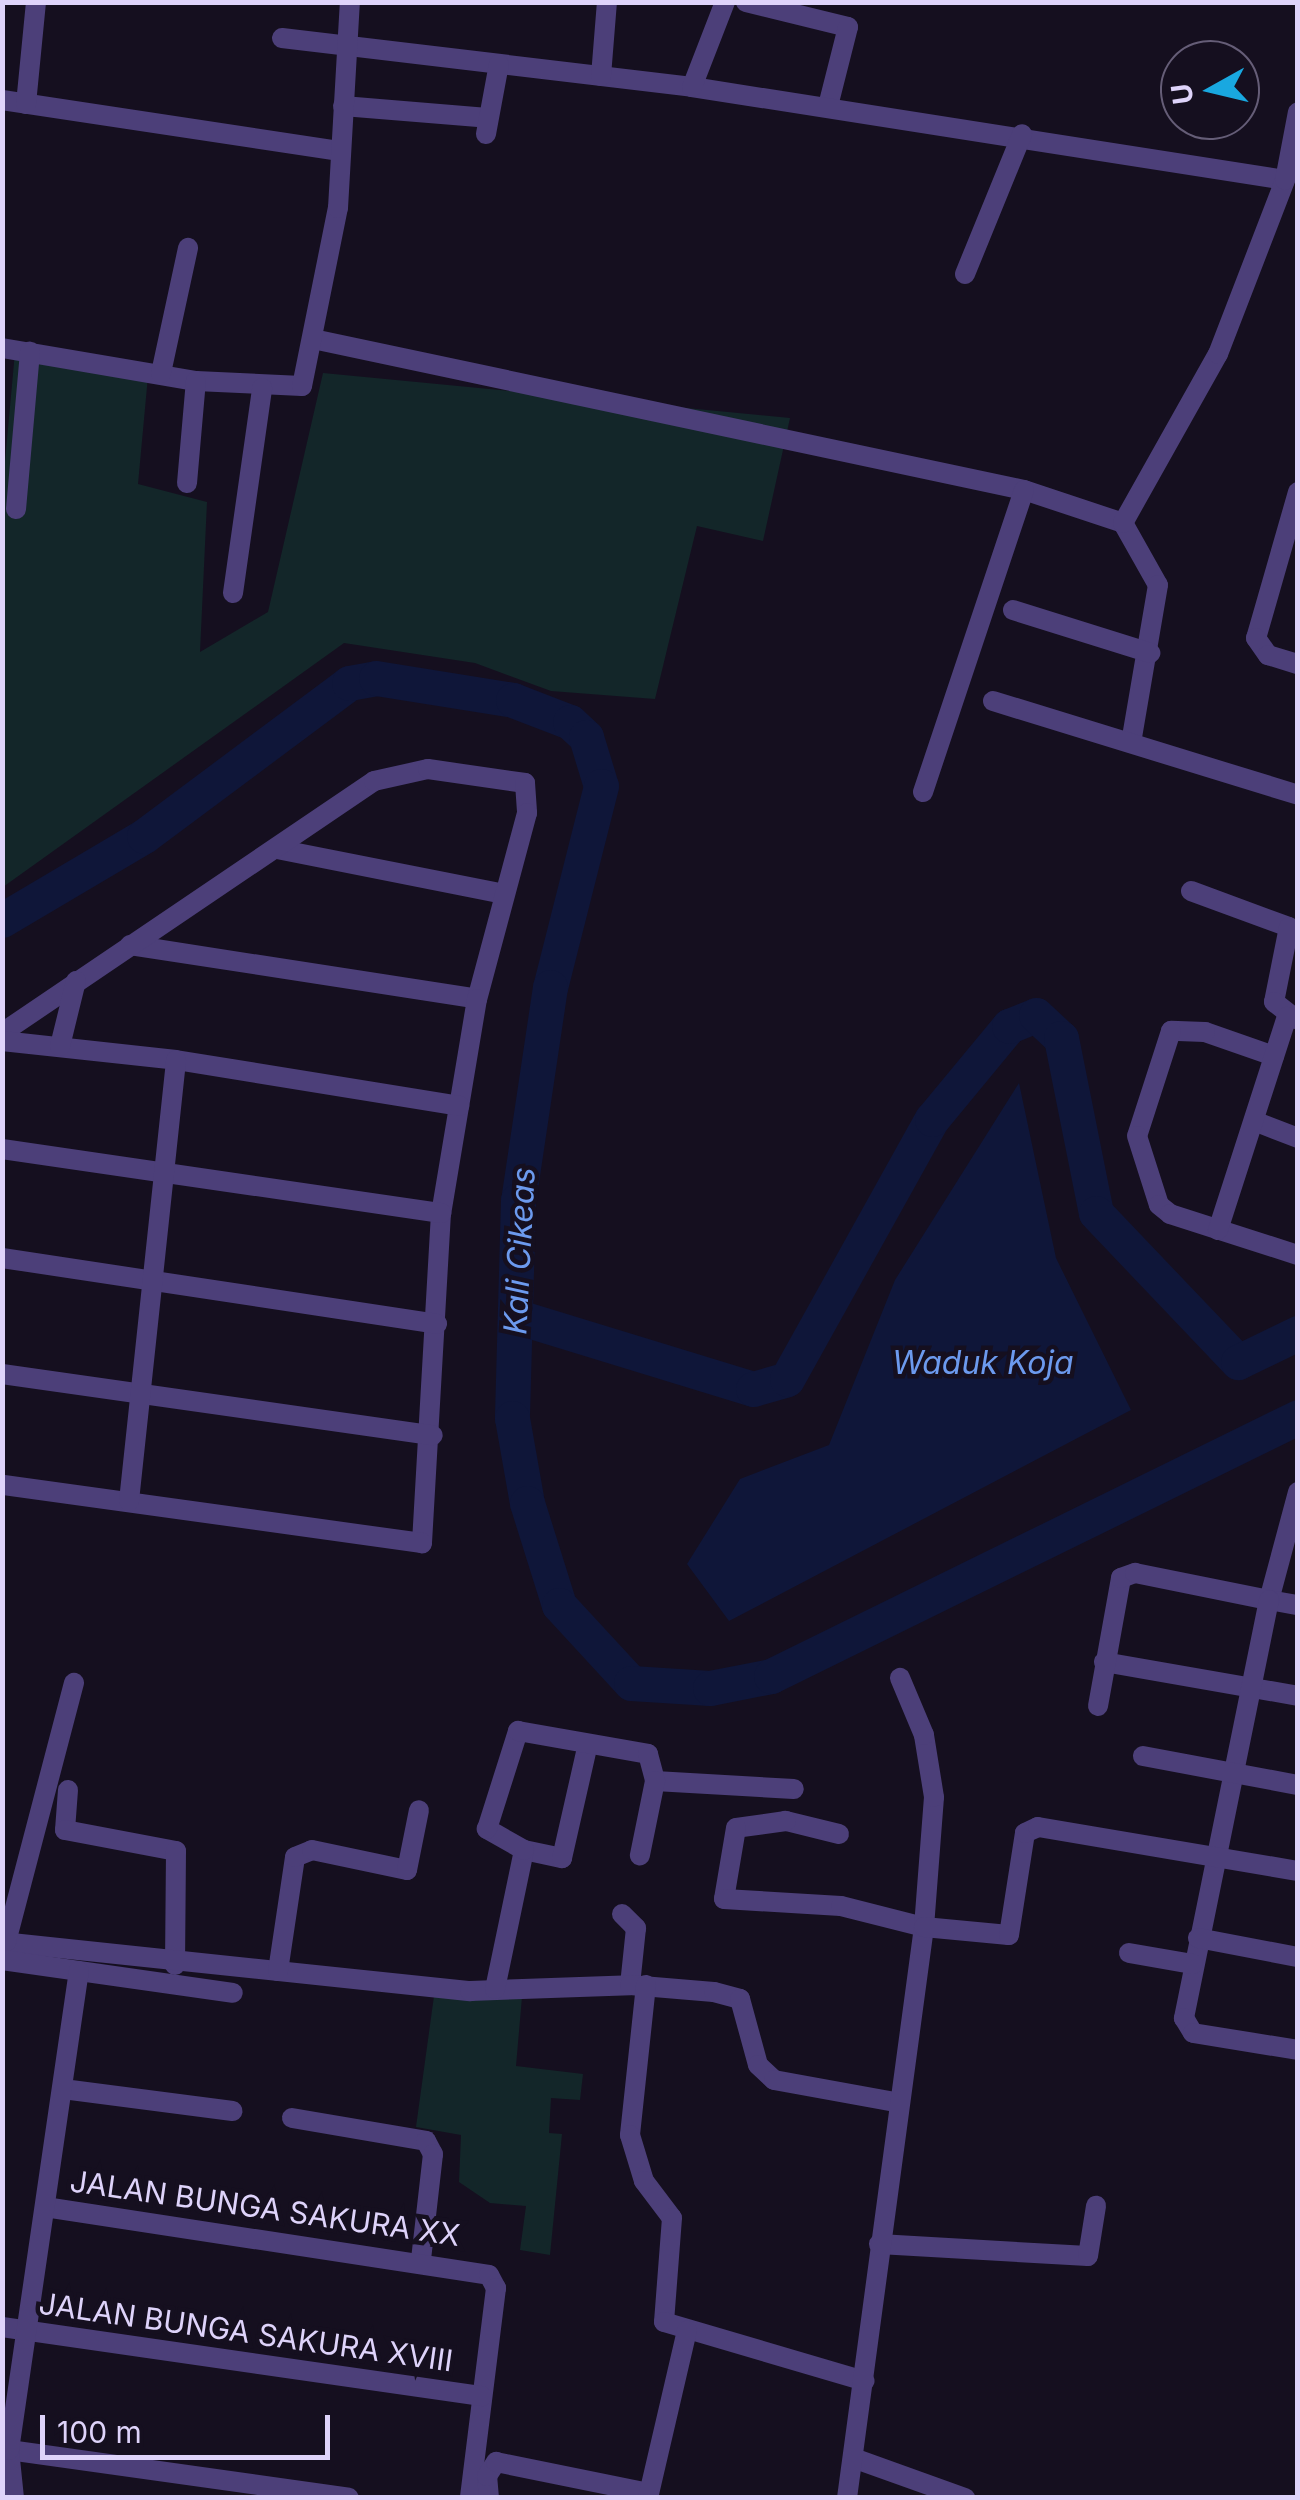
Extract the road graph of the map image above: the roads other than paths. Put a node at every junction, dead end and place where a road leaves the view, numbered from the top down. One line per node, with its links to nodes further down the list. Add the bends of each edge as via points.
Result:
1 (36, 2): 12 (street)
2 (350, 2): 7 (street)
3 (607, 2): 9 (street)
4 (726, 2): 10 (street)
5 (746, 2): 14 (street, via 848,27)
6 (282, 38): 7 (street)
7 (346, 51): 8 (street); 13 (street)
8 (499, 64): 9 (street); 13 (street, via 486,126)
9 (600, 76): 10 (street)
10 (692, 87): 14 (street)
11 (2, 100): 12 (street)
12 (26, 104): 18 (street)
13 (343, 106): 18 (street)
14 (828, 106): 16 (street)
15 (1298, 112): 17 (street)
16 (1022, 134): 19 (street); 21 (street)
17 (1295, 139): 19 (street)
18 (340, 151): 22 (street, via 338,208)
19 (1285, 180): 32 (street, via 1218,354)
20 (188, 248): 25 (street)
21 (966, 274)
22 (313, 339): 27 (street, via 302,386); 29 (street)
23 (2, 348): 24 (street)
24 (30, 352): 25 (street); 31 (street)
25 (160, 373): 26 (street)
26 (196, 381): 27 (street); 28 (street)
27 (262, 388): 34 (street)
28 (187, 482)
29 (1024, 490): 32 (street); 40 (street)
30 (1298, 492): 33 (street)
31 (16, 510)
32 (1123, 523): 36 (street, via 1158,579)
33 (1291, 540): 37 (street, via 1256,638 1268,654)
34 (234, 593)
35 (1013, 610): 36 (street)
36 (1150, 654): 39 (street)
37 (1298, 664)
38 (993, 701): 39 (street)
39 (1131, 743): 41 (street)
40 (924, 792)
41 (1298, 796)
42 (277, 849): 44 (street); 44 (street, via 394,774 516,779 528,790 527,813); 45 (street)
43 (1191, 892): 48 (street, via 1289,928 1274,1002)
44 (504, 894): 47 (street)
45 (130, 946): 46 (street); 47 (street)
46 (76, 981): 49 (street); 51 (street)
47 (477, 999): 54 (street)
48 (1292, 1018): 52 (street)
49 (2, 1033)
50 (2, 1042): 51 (street)
51 (60, 1046): 53 (street)
52 (1274, 1056): 55 (street); 60 (street, via 1181,1026 1164,1040 1137,1136 1159,1205)
53 (176, 1060): 54 (street); 58 (street)
54 (459, 1106): 59 (street)
55 (1254, 1121): 56 (street); 60 (street)
56 (1298, 1138)
57 (2, 1149): 58 (street)
58 (160, 1172): 59 (street); 63 (street)
59 (442, 1213): 64 (street)
60 (1218, 1230): 61 (street)
61 (1298, 1255)
62 (2, 1258): 63 (street)
63 (151, 1278): 64 (street); 66 (street, via 157,1283)
64 (437, 1324): 67 (street)
65 (2, 1374): 66 (street)
66 (143, 1393): 67 (street); 70 (street)
67 (433, 1435): 70 (street, via 425,1538 418,1545)
68 (2, 1485): 70 (street)
69 (1298, 1492): 71 (street)
70 (128, 1502)
71 (1269, 1600): 72 (street); 73 (street, via 1126,1574 1117,1586); 76 (street)
72 (1298, 1606)
73 (1104, 1662): 76 (street); 78 (street)
74 (900, 1678): 93 (street, via 924,1735 934,1796)
75 (74, 1683): 95 (street)
76 (1248, 1687): 77 (street); 81 (street)
77 (1298, 1696)
78 (1098, 1706)
79 (588, 1744): 82 (street, via 648,1754); 88 (street, via 560,1861); 88 (street, via 514,1734 487,1829)
80 (1143, 1756): 81 (street)
81 (1230, 1774): 83 (street); 90 (street)
82 (655, 1782): 84 (street); 89 (street)
83 (1298, 1785)
84 (794, 1789)
85 (68, 1790): 99 (street, via 65,1830 176,1851)
86 (420, 1810): 100 (street, via 407,1870 312,1850 295,1857)
87 (839, 1834): 93 (street, via 786,1821 736,1828 724,1899 841,1906)
88 (524, 1850): 103 (street)
89 (640, 1855)
90 (1213, 1856): 91 (street); 93 (street, via 1038,1827 1024,1833 1010,1935); 94 (street)
91 (1298, 1871)
92 (622, 1914): 102 (street, via 636,1928)
93 (924, 1927): 107 (street)
94 (1198, 1938): 97 (street); 98 (street)
95 (4, 1948): 99 (street); 101 (street)
96 (1129, 1953): 98 (street)
97 (1298, 1957)
98 (1193, 1964): 105 (street, via 1184,2011 1193,2033)
99 (175, 1965): 100 (street)
100 (278, 1970): 103 (street)
101 (79, 1972): 104 (street); 106 (street)
102 (638, 1985): 103 (street); 107 (street, via 740,1999 758,2065 774,2080); 115 (street, via 630,2135 644,2181 672,2218 664,2322)
103 (494, 1989)
104 (233, 1993)
105 (1298, 2050)
106 (62, 2090): 108 (street); 111 (street)
107 (895, 2102): 112 (street)
108 (232, 2111)
109 (292, 2118): 113 (street, via 426,2141 433,2154)
110 (1096, 2206): 112 (street, via 1088,2256)
111 (44, 2208): 113 (street, JALAN BUNGA SAKURA XX); 116 (street)
112 (879, 2244): 117 (street)
113 (421, 2259): 118 (street, JALAN BUNGA SAKURA XX, via 477,2268 496,2288)
114 (2, 2326): 116 (street, JALAN BUNGA SAKURA XVIII)
115 (687, 2330): 117 (street); 121 (street)
116 (27, 2331): 118 (street, JALAN BUNGA SAKURA XVIII); 119 (street)
117 (865, 2381): 120 (street)
118 (482, 2396): 124 (street, JALAN BUNGA SAKURA XX)
119 (10, 2450): 122 (street); 123 (street)
120 (856, 2459): 126 (street); 127 (street)
121 (649, 2495): 125 (street, via 496,2462 487,2476)
122 (14, 2498)
123 (350, 2498)
124 (470, 2498)
125 (490, 2498)
126 (847, 2498)
127 (965, 2498)

